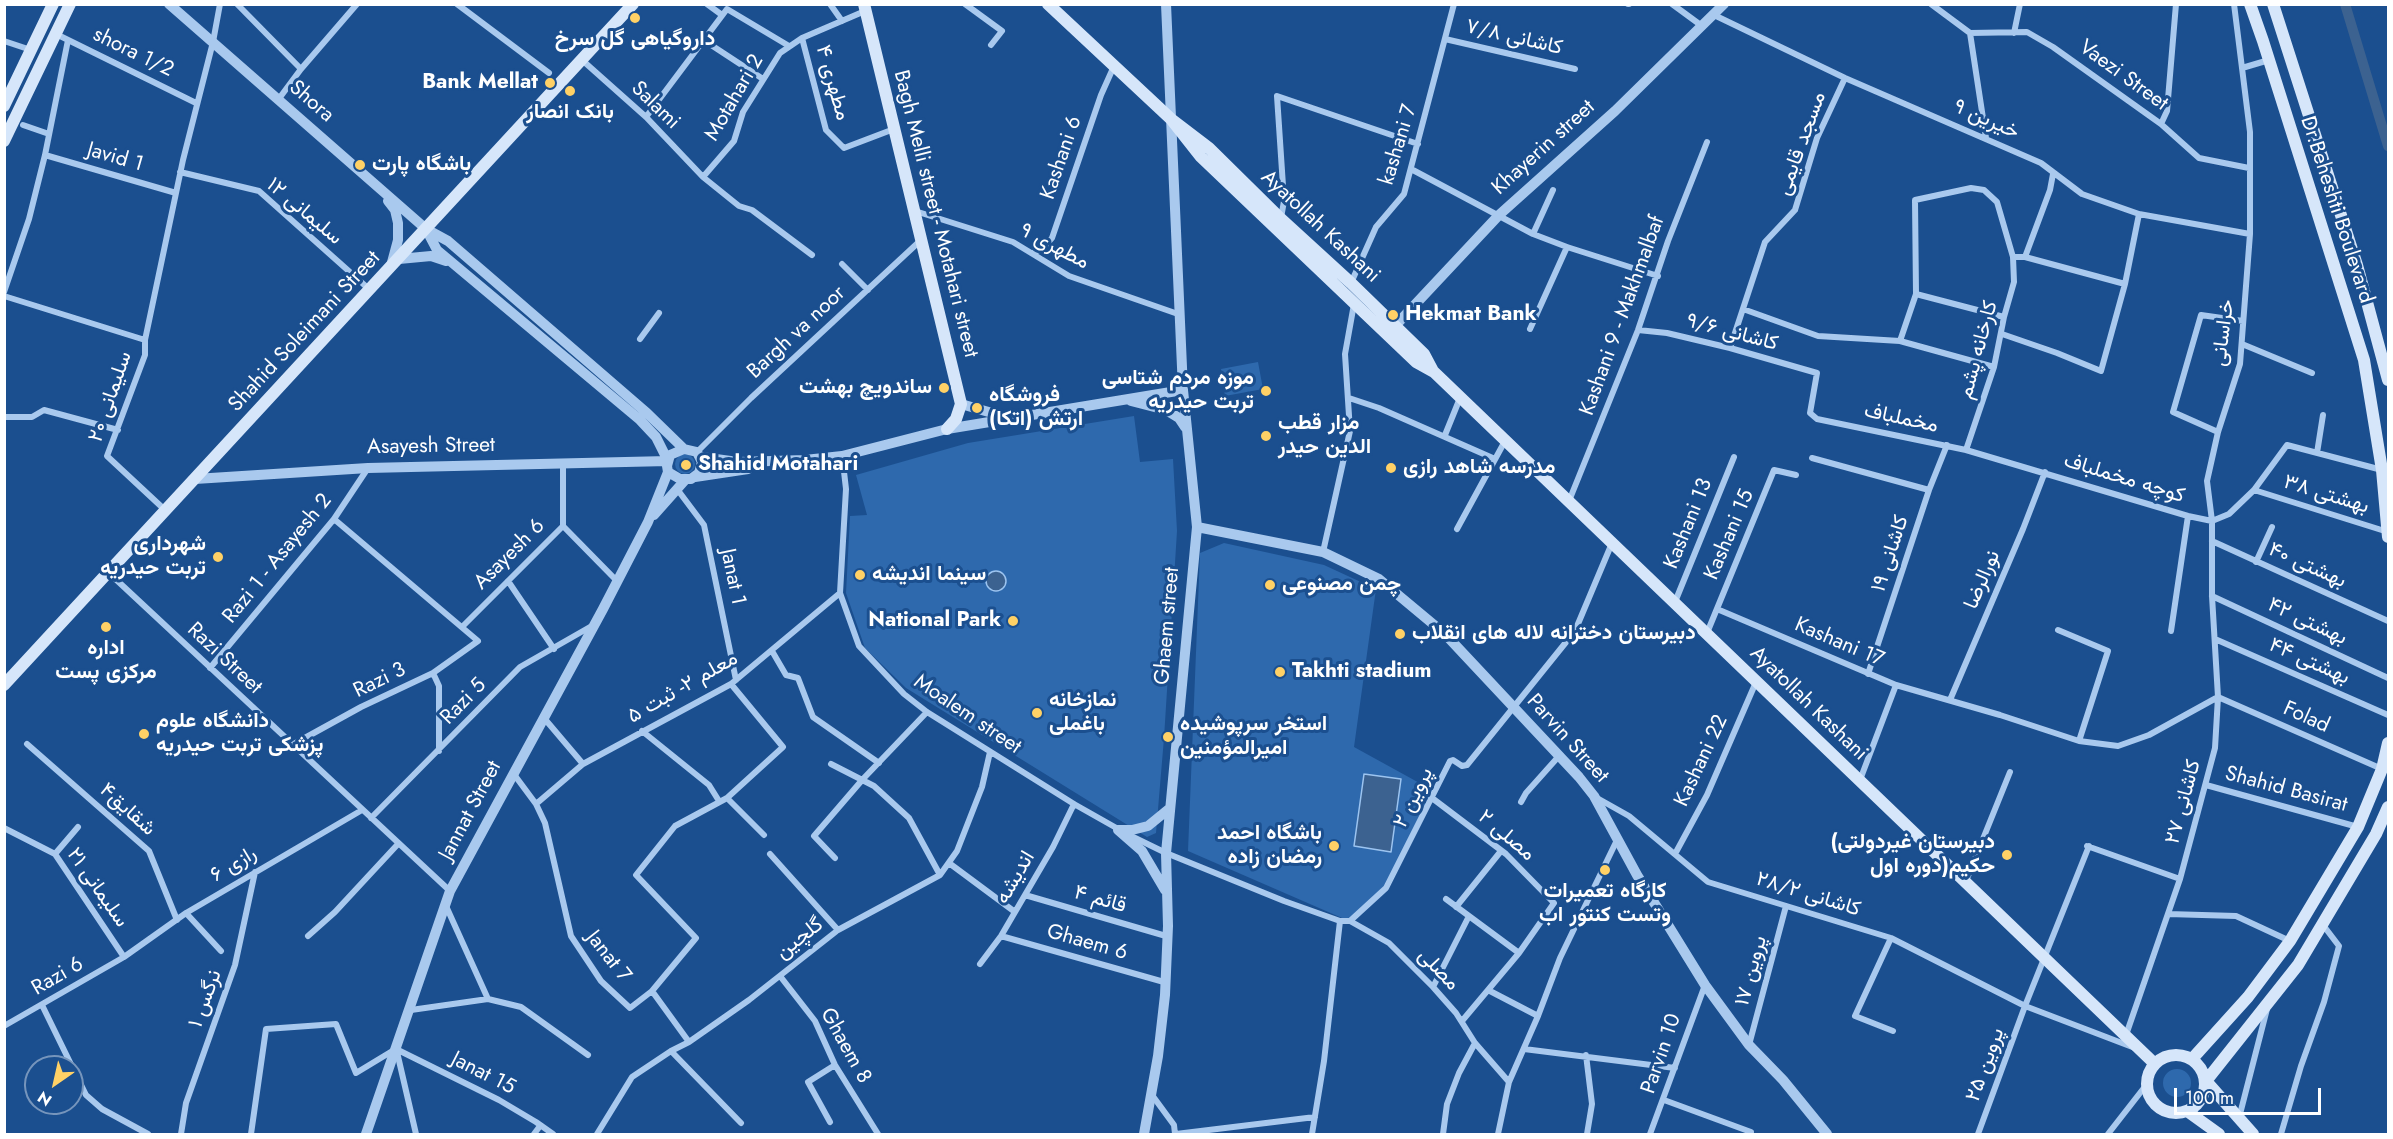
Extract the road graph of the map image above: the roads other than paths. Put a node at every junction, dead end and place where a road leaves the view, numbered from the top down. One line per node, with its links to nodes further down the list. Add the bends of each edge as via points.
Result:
1 (53, 4): 39 (main road)
2 (70, 4): 30 (main road)
3 (169, 4): 36 (street, Shora)
4 (220, 4): 36 (street, سلیمانی ۲۰)
5 (237, 4): 44 (street)
6 (357, 4): 44 (street)
7 (457, 4): 46 (street)
8 (633, 4): 40 (main road, Shahid Soleimani Street)
9 (707, 4): 24 (street)
10 (830, 4): 26 (street)
11 (965, 4): 37 (street, via 1002,31)
12 (1048, 4): 42 (main road, Ayatollah Kashani)
13 (1166, 4): 53 (street, Ghaem street)
14 (1454, 4): 32 (street, kashani 7)
15 (1672, 4): 27 (street)
16 (1724, 4): 25 (street, Khayerin street)
17 (1931, 4): 28 (street)
18 (2020, 4): 29 (street)
19 (2176, 4): 54 (street, via 2167,111)
20 (2234, 4): 43 (street, خراسانی)
21 (2250, 4): 41 (main road, Dr.Beheshti Boulevard)
22 (2272, 4): 70 (main road, Dr.Beheshti Boulevard)
23 (864, 8): 26 (street, Motahari 2); 56 (main road, Bagh Melli street - Motahari street)
24 (722, 15): 35 (street); 38 (street, via 727,9 737,13)
25 (1714, 15): 27 (street, Khayerin street); 47 (street, خیرین ۹)
26 (842, 21): 31 (street, Motahari 2)
27 (1702, 26): 75 (street, Khayerin street, via 1615,111)
28 (1970, 33): 29 (street, Vaezi Street); 58 (street)
29 (2014, 33): 54 (street, Vaezi Street, via 2028,32 2054,47)
30 (56, 34): 33 (street, shora 1/2); 59 (main road)
31 (802, 38): 38 (street, Motahari 2); 56 (street, مطهری ۴, via 826,130 844,148)
32 (1445, 39): 45 (street, کاشانی ۷/۸); 61 (street, kashani 7)
33 (68, 40): 50 (street, shora 1/2); 57 (street)
34 (4, 41): 39 (street)
35 (705, 41): 48 (street); 52 (street)
36 (213, 42): 49 (street, Shora); 50 (street, سلیمانی ۲۰)
37 (991, 45)
38 (789, 46): 48 (street, Motahari 2)
39 (31, 50): 51 (main road)
40 (582, 60): 52 (street, Salami); 77 (main road, Shahid Soleimani Street)
41 (2269, 60): 43 (street); 72 (main road, Dr.Beheshti Boulevard)
42 (1114, 66): 53 (main road, Ayatollah Kashani); 82 (street, Kashani 6, via 1052,238)
43 (2242, 68): 63 (street, خراسانی, via 2250,132)
44 (301, 69): 49 (street)
45 (1575, 69)
46 (549, 73)
47 (1845, 78): 58 (street, خیرین ۹); 98 (street, مسجد قایمی, via 1817,138 1795,210 1765,242)
48 (763, 79): 67 (street, Motahari 2, via 743,112 734,141)
49 (278, 100): 68 (street, Shora)
50 (196, 103): 65 (street, سلیمانی ۲۰)
51 (4, 106)
52 (646, 117): 67 (street, Salami)
53 (1171, 119): 76 (main road, Ayatollah Kashani, via 1209,148); 97 (main road, Ayatollah Kashani, via 1201,157); 100 (street, Ghaem street)
54 (2161, 124): 63 (street, Vaezi Street, via 2199,158)
55 (23, 125): 57 (street)
56 (894, 128): 73 (main road, Bagh Melli street - Motahari street)
57 (50, 134): 62 (street)
58 (1986, 138): 66 (street, خیرین ۹, via 2041,163)
59 (4, 141)
60 (1707, 142): 90 (street, Kashani 9 - Makhmalbaf)
61 (1418, 144): 64 (street, kashani 7); 76 (street, via 1277,96 1284,201)
62 (45, 155): 71 (street, Javid 1); 95 (street)
63 (2249, 168): 79 (street, خراسانی)
64 (1411, 170): 75 (street); 91 (street, kashani 7, via 1404,194 1376,227)
65 (180, 172): 71 (street, سلیمانی ۲۰); 93 (street, سلیمانی ۱۲, via 259,191)
66 (2053, 174): 74 (street, خیرین ۹, via 2082,195); 85 (street)
67 (704, 177): 83 (street, Salami, via 739,206 752,210)
68 (382, 190): 77 (street, Shora); 89 (street, via 398,223)
69 (1553, 190): 78 (street)
70 (2332, 190): 72 (main road); 116 (main road, Dr.Beheshti Boulevard)
71 (176, 193): 108 (street, سلیمانی ۲۰)
72 (2312, 196): 145 (main road, Dr.Beheshti Boulevard, via 2364,360)
73 (914, 210): 80 (main road, Bagh Melli street - Motahari street); 82 (street, مطهری ۹, via 1013,242)
74 (2139, 214): 79 (street, خیرین ۹); 92 (street)
75 (1498, 215): 78 (street); 103 (street, Khayerin street)
76 (1281, 219): 91 (main road, Ayatollah Kashani)
77 (426, 229): 86 (main road, Shahid Soleimani Street); 87 (street, Shora, via 437,250); 133 (street, Shora, via 448,241)
78 (1533, 234): 81 (street)
79 (2250, 234): 102 (street, خراسانی)
80 (921, 240): 94 (street, Bargh va noor); 121 (main road, Bagh Melli street - Motahari street)
81 (1567, 247): 90 (street); 104 (street)
82 (1033, 254): 100 (street, مطهری ۹, via 1069,276)
83 (812, 255)
84 (2013, 257): 85 (street); 96 (street, کارخانه پشم, via 1997,202 1984,190 1971,188 1915,200); 101 (street, کارخانه پشم, via 2014,282)
85 (2025, 257): 92 (street)
86 (399, 259): 87 (street, via 431,256); 89 (main road, Shahid Soleimani Street)
87 (453, 263): 140 (street, Shora, via 640,420 656,437)
88 (842, 264): 94 (street)
89 (390, 270): 93 (main road, Shahid Soleimani Street)
90 (1658, 276): 105 (street, Kashani 9 - Makhmalbaf)
91 (1351, 283): 103 (main road, Ayatollah Kashani)
92 (2126, 284): 106 (street, via 2101,371)
93 (371, 290): 150 (main road, Shahid Soleimani Street)
94 (868, 290): 136 (street, Bargh va noor, via 751,398)
95 (4, 294): 108 (street)
96 (1916, 294): 101 (street); 109 (street)
97 (1355, 303): 113 (main road, Ayatollah Kashani, via 1416,362); 119 (street, via 1345,354)
98 (1743, 309): 109 (street, via 1818,336); 111 (street, مسجد قایمی)
99 (659, 313): 107 (street)
100 (1179, 314): 117 (street, Ghaem street)
101 (2004, 318): 106 (street, کارخانه پشم)
102 (2243, 321): 110 (street, خراسانی); 129 (street, via 2201,315 2174,412)
103 (1395, 326): 113 (main road, Ayatollah Kashani, via 1424,354)
104 (1530, 328)
105 (1638, 330): 111 (street, کاشانی ۹/۶); 154 (street, Kashani 9 - Makhmalbaf)
106 (2002, 334): 112 (street, کارخانه پشم)
107 (640, 339)
108 (145, 340): 127 (street, سلیمانی ۲۰, via 145,355)
109 (1900, 341): 112 (street)
110 (2242, 344): 115 (street); 129 (street, خراسانی, via 2240,363)
111 (1730, 348): 114 (street, کاشانی ۹/۶)
112 (1994, 367): 134 (street, کارخانه پشم)
113 (1434, 372): 118 (main road, Ayatollah Kashani)
114 (1817, 373): 132 (street, مخملباف, via 1812,416)
115 (2312, 373)
116 (2388, 380)
117 (1183, 390): 120 (street); 128 (street, Ghaem street)
118 (1460, 397): 130 (street); 131 (main road, Ayatollah Kashani)
119 (1349, 398): 130 (street); 168 (street, via 1350,431)
120 (1125, 400): 124 (street); 128 (street, via 1166,410 1179,418)
121 (961, 404): 124 (street); 126 (main road)
122 (2323, 415): 135 (street)
123 (4, 417): 127 (street, via 32,417 44,410)
124 (1013, 419): 125 (street)
125 (962, 428): 126 (street); 142 (street, via 938,439)
126 (947, 429): 136 (street, via 842,456 738,462)
127 (118, 430): 155 (street, سلیمانی ۲۰, via 107,456)
128 (1187, 430): 161 (street, Ghaem street)
129 (2218, 432): 158 (street, خراسانی, via 2207,481)
130 (1445, 435): 139 (street)
131 (1506, 441): 139 (street); 154 (main road, Ayatollah Kashani)
132 (1947, 445): 134 (street, مخملباف); 152 (street, کاشانی ۱۹)
133 (684, 448): 136 (street); 140 (street, via 674,451)
134 (1966, 450): 143 (street, مخملباف)
135 (2317, 453): 145 (street); 153 (street, via 2287,445)
136 (699, 454): 149 (street, via 702,468)
137 (1734, 457): 175 (street, Kashani 13)
138 (1812, 458): 152 (street)
139 (1495, 459): 163 (street)
140 (668, 461): 141 (street, Asayesh Street); 146 (street)
141 (563, 463): 144 (street, Asayesh Street); 160 (street, Asayesh 6)
142 (843, 463): 149 (street, via 739,469); 173 (street, Moalem street, via 846,489)
143 (2026, 466): 147 (street, کوچه مخملباف)
144 (368, 468): 150 (street, Asayesh Street); 157 (street, Razi 1 - Asayesh 2)
145 (2382, 470): 164 (main road, Dr.Beheshti Boulevard)
146 (668, 472): 149 (street, via 674,477); 159 (street, Jannat Street)
147 (2045, 472): 156 (street, کوچه مخملباف); 195 (street, نورالرضا)
148 (1796, 475): 176 (street, Kashani 15, via 1774,470)
149 (690, 478): 151 (street, Jannat Street)
150 (195, 479): 155 (main road, Shahid Soleimani Street)
151 (677, 489): 159 (street, Jannat Street); 191 (street, Janat 1, via 704,525)
152 (1929, 490): 188 (street, کاشانی ۱۹)
153 (2254, 490): 158 (street, via 2229,514); 164 (street, بهشتی ۳۸)
154 (1569, 501): 167 (main road, Ayatollah Kashani)
155 (166, 512): 170 (main road, Shahid Soleimani Street)
156 (2188, 516): 158 (street, کوچه مخملباف); 181 (street)
157 (334, 519): 179 (street); 186 (street, Razi 1 - Asayesh 2)
158 (2212, 520): 166 (street, خراسانی)
159 (648, 522): 172 (street, Jannat Street)
160 (563, 526): 171 (street, Asayesh 6); 172 (street)
161 (1197, 527): 168 (street, Parvin Street); 225 (street, Ghaem street)
162 (2272, 527): 169 (street)
163 (1457, 529)
164 (2388, 532): 165 (main road, Dr.Beheshti Boulevard)
165 (2388, 537)
166 (2212, 541): 169 (street, بهشتی ۴۰); 174 (street, خراسانی)
167 (1612, 543): 175 (main road, Ayatollah Kashani); 196 (street, via 1575,631)
168 (1323, 552): 196 (street, Parvin Street, via 1378,579 1445,634)
169 (2256, 562): 177 (street, بهشتی ۴۰)
170 (108, 573): 186 (street, Razi Street); 192 (main road, Shahid Soleimani Street)
171 (508, 581): 179 (street, Asayesh 6); 184 (street)
172 (617, 581): 178 (street, Jannat Street)
173 (840, 593): 185 (street, معلم ۲- ثبت ۵); 197 (street, Moalem street, via 859,646 904,694)
174 (2212, 596): 183 (street, خراسانی); 189 (street, بهشتی ۴۲)
175 (1675, 603): 182 (main road, Ayatollah Kashani)
176 (1717, 609): 182 (street, Kashani 15); 188 (street, Kashani 17)
177 (2388, 621)
178 (593, 625): 184 (street, Razi 5); 199 (street, Jannat Street)
179 (462, 627): 187 (street, Razi 3, via 478,641)
180 (2058, 630): 201 (street, via 2108,651)
181 (2172, 631)
182 (1707, 634): 190 (main road, Ayatollah Kashani)
183 (2216, 639): 194 (street, خراسانی); 198 (street, بهشتی ۴۴)
184 (554, 649): 205 (street, Razi 5, via 520,667)
185 (772, 651): 191 (street, معلم ۲- ثبت ۵); 208 (street, via 786,675 798,678 813,717)
186 (210, 668): 204 (street, Razi Street)
187 (434, 673): 204 (street, Razi 3); 205 (street, via 439,686)
188 (1868, 674): 193 (street, Kashani 17)
189 (2388, 678)
190 (1756, 681): 215 (main road, Ayatollah Kashani); 239 (street, Kashani 22, via 1707,795)
191 (734, 682): 200 (street, معلم ۲- ثبت ۵); 218 (street, via 783,747)
192 (4, 685)
193 (1896, 685): 195 (street, Kashani 17); 215 (street)
194 (2218, 697): 201 (street, Kashani 17, via 2150,735 2118,746); 211 (street, Folad); 216 (street, کاشانی ۲۷, via 2215,748)
195 (1950, 700): 201 (street, Kashani 17)
196 (1514, 709): 207 (street, Parvin Street); 219 (street, پروین ۲, via 1467,765 1451,760)
197 (927, 712): 206 (street, Moalem street); 208 (street)
198 (2388, 715)
199 (544, 718): 209 (street); 212 (street, Jannat Street)
200 (642, 731): 209 (street, معلم ۲- ثبت ۵); 220 (street, via 709,785)
201 (2079, 741)
202 (2388, 743): 211 (main road)
203 (27, 744): 260 (street, شقایق۴, via 149,851)
204 (292, 745): 226 (street, Razi Street)
205 (439, 751): 227 (street, Razi 5)
206 (990, 752): 223 (street, Moalem street); 242 (street, گلچین, via 982,787)
207 (1559, 756): 217 (street, Parvin Street); 221 (street)
208 (879, 763): 214 (street)
209 (583, 764): 222 (street, معلم ۲- ثبت ۵)
210 (831, 764): 214 (street)
211 (2382, 769): 229 (main road)
212 (513, 772): 222 (street, Janat 7); 248 (street, Jannat Street)
213 (2010, 772): 247 (street)
214 (863, 780): 240 (street, via 814,836); 245 (street, via 909,818)
215 (1860, 780): 247 (main road, Ayatollah Kashani)
216 (2206, 785): 229 (street, Shahid Basirat); 246 (street, کاشانی ۲۷)
217 (1594, 796): 233 (street, Parvin Street); 239 (street, کاشانی ۲۸/۲, via 1629,816)
218 (727, 798): 220 (street); 232 (street)
219 (1432, 798): 235 (street, مصلی ۲); 262 (street, پروین ۲, via 1386,888)
220 (719, 801): 280 (street, via 675,826 636,875 696,938)
221 (1521, 802)
222 (536, 804): 280 (street, Janat 7, via 545,823 571,936 601,981 630,1008)
223 (1074, 804): 231 (street, Moalem street); 250 (street, اندیشه)
224 (2388, 807): 244 (main road)
225 (1170, 808): 231 (street, via 1148,826); 236 (street, Ghaem street)
226 (362, 810): 227 (street, Razi Street); 243 (street, رازی ۶)
227 (371, 818): 234 (street, Razi Street)
228 (78, 827): 237 (street)
229 (2358, 827): 241 (main road)
230 (4, 828): 237 (street, سلیمانی ۲۱)
231 (1118, 830): 236 (street, Moalem street); 249 (street, via 1142,851)
232 (764, 835)
233 (1617, 840): 277 (street, Parvin Street); 286 (street, via 1560,958)
234 (398, 844): 248 (street, Razi Street); 265 (street)
235 (1501, 851): 255 (street); 271 (street, مصلی ۲, via 1554,903)
236 (1166, 853): 249 (street, Ghaem street); 252 (street, Moalem street)
237 (55, 854): 272 (street, سلیمانی ۲۱)
238 (770, 854): 264 (street)
239 (1675, 854): 254 (street, کاشانی ۲۸/۲, via 1708,882)
240 (835, 858)
241 (2338, 861): 244 (main road); 269 (main road)
242 (949, 863): 245 (street, گلچین); 256 (street)
243 (255, 872): 257 (street, رازی ۶); 318 (street, نرگس ۱, via 236,964 186,1103)
244 (2355, 872): 263 (main road)
245 (940, 875): 264 (street, گلچین)
246 (2180, 879): 258 (street, کاشانی ۲۷); 273 (street, پروین ۲۵, via 2088,846)
247 (1966, 882): 273 (main road, Ayatollah Kashani)
248 (450, 891): 253 (street, Jannat Street)
249 (1167, 894): 267 (street, Ghaem street)
250 (1025, 895): 256 (street, اندیشه); 267 (street, قائم ۴)
251 (1446, 899): 255 (street)
252 (1284, 901): 261 (street, مصلی)
253 (445, 903): 281 (street); 285 (street, Jannat Street)
254 (1786, 906): 268 (street, کاشانی ۲۸/۲); 293 (street, پروین ۱۷)
255 (1456, 907): 259 (street)
256 (1015, 912): 266 (street, اندیشه)
257 (186, 913): 260 (street, رازی ۶); 270 (street)
258 (2168, 914): 269 (street, via 2236,916); 290 (street, کاشانی ۲۷)
259 (1469, 916): 271 (street); 278 (street)
260 (177, 920): 272 (street, Razi 6)
261 (1340, 921): 262 (street, مصلی); 310 (street)
262 (1350, 921): 278 (street, مصلی, via 1389,943)
263 (2323, 925): 282 (main road); 339 (street, via 2339,946)
264 (838, 930): 275 (street, گلچین)
265 (308, 936)
266 (1001, 936): 274 (street, اندیشه); 276 (street, Ghaem 6)
267 (1166, 936): 276 (street, Ghaem street)
268 (1891, 938): 284 (street, کاشانی ۲۸/۲); 289 (street, via 1856,1016)
269 (2290, 941): 300 (main road, via 2248,997)
270 (221, 951)
271 (1519, 954): 279 (street)
272 (124, 957): 283 (street, Razi 6)
273 (2046, 958): 284 (street, پروین ۲۵); 290 (main road, Ayatollah Kashani)
274 (980, 964)
275 (780, 976): 291 (street, گلچین); 302 (street, Ghaem 8, via 814,1021)
276 (1164, 982): 307 (street, Ghaem street)
277 (1705, 985): 293 (street, Parvin Street); 303 (street, Parvin 10)
278 (1433, 987): 287 (street, مصلی)
279 (1488, 990): 286 (street); 287 (street)
280 (652, 991): 291 (street, Janat 7)
281 (488, 999): 285 (street); 298 (street, via 521,1006)
282 (2269, 1003): 304 (main road); 311 (street)
283 (42, 1005): 288 (street, Razi 6); 315 (street, via 86,1095)
284 (2025, 1006): 297 (street, کاشانی ۲۸/۲); 335 (street, پروین ۲۵)
285 (411, 1010): 294 (street, Jannat Street)
286 (1538, 1016): 295 (street)
287 (1462, 1021): 292 (street, مصلی)
288 (4, 1026)
289 (1893, 1030)
290 (2126, 1035): 297 (main road, Ayatollah Kashani)
291 (689, 1042): 296 (street, گلچین)
292 (1475, 1043): 305 (street, مصلی); 329 (street, via 1447,1104)
293 (1749, 1045): 334 (street, Parvin Street)
294 (396, 1049): 314 (street, Janat 15, via 471,1085); 319 (street, via 356,1073 336,1024 266,1029); 320 (street, Jannat Street); 321 (street)
295 (1524, 1049): 299 (street); 305 (street)
296 (671, 1051): 313 (street); 324 (street, گلچین, via 632,1077)
297 (2142, 1051): 301 (main road, Ayatollah Kashani)
298 (588, 1055)
299 (1586, 1055): 303 (street); 331 (street, via 1592,1104)
300 (2192, 1059): 301 (main road, via 2173,1055); 304 (main road)
301 (2155, 1064): 306 (main road)
302 (835, 1065): 312 (street, via 808,1082); 325 (street, Ghaem 8)
303 (1675, 1068): 308 (street, Parvin 10)
304 (2206, 1081): 309 (main road, via 2201,1099); 311 (main road)
305 (1509, 1082): 330 (street)
306 (2147, 1084): 309 (main road, via 2151,1097 2162,1109); 336 (street)
307 (1151, 1094): 326 (street, Ghaem street); 327 (street, via 1174,1125)
308 (1664, 1100): 332 (street, Parvin 10); 333 (street)
309 (2187, 1111): 337 (main road)
310 (1315, 1117): 327 (street); 328 (street)
311 (2238, 1120): 338 (main road)
312 (830, 1122)
313 (741, 1123)
314 (540, 1126): 322 (street); 323 (street, Janat 15)
315 (132, 1127): 316 (street); 317 (street)
316 (127, 1134)
317 (148, 1134)
318 (181, 1134)
319 (251, 1134)
320 (366, 1134)
321 (416, 1134)
322 (534, 1134)
323 (553, 1134)
324 (597, 1134)
325 (878, 1134)
326 (1144, 1134)
327 (1175, 1134)
328 (1312, 1134)
329 (1443, 1134)
330 (1498, 1134)
331 (1587, 1134)
332 (1650, 1134)
333 (1750, 1134)
334 (1827, 1134)
335 (1978, 1134)
336 (2108, 1134)
337 (2219, 1134)
338 (2253, 1134)
339 (2281, 1134)

